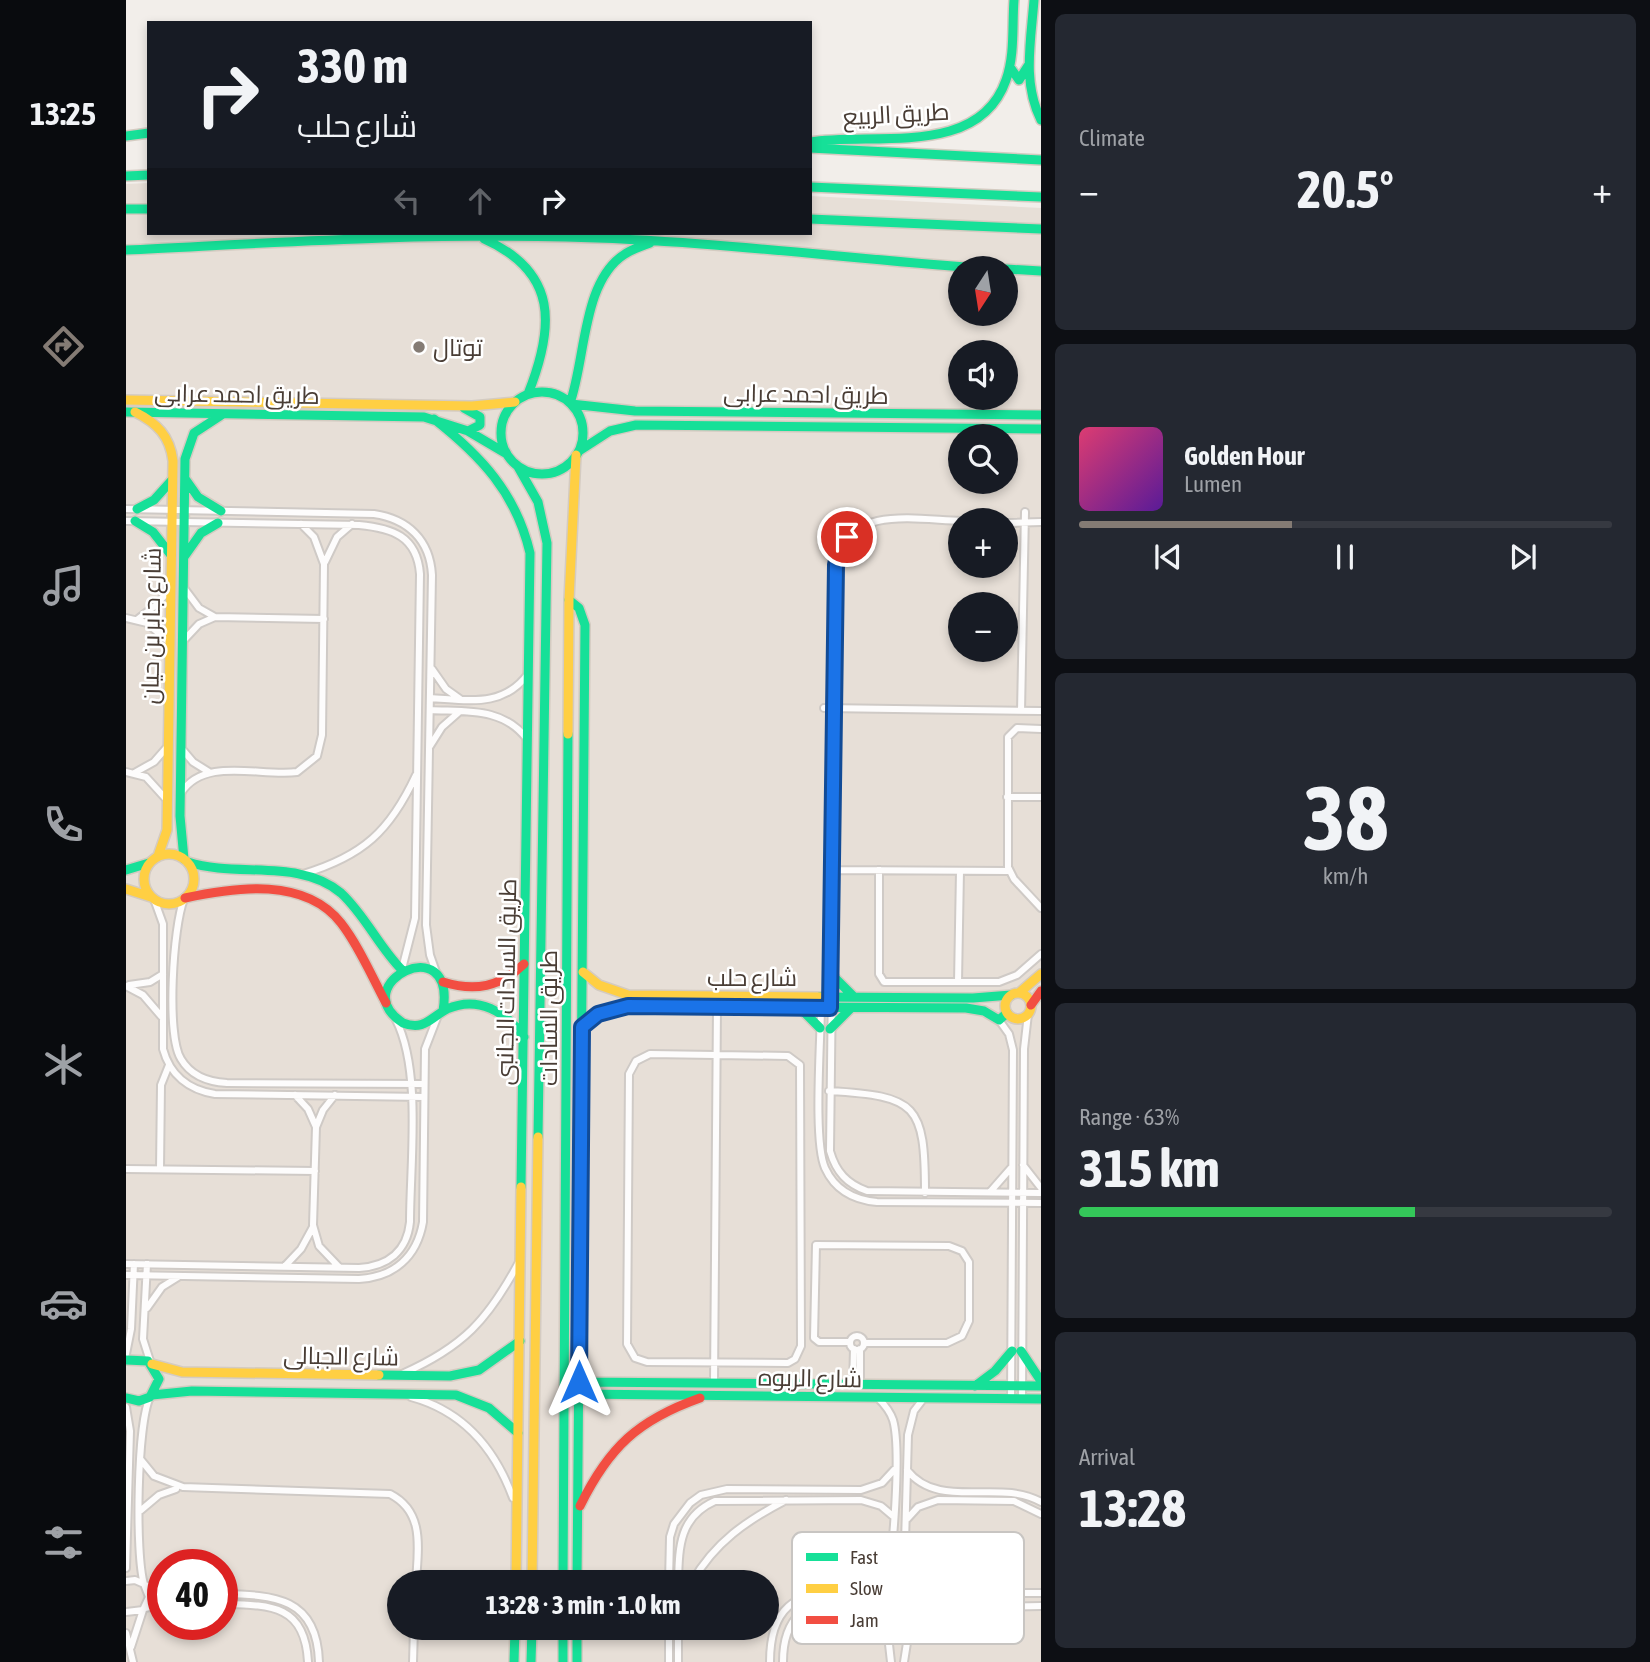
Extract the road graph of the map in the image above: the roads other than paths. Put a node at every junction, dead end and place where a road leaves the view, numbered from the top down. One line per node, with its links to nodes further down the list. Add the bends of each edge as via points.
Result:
1 (1014, 0): 4 (main road, طريق الربيع)
2 (1034, 0): 3 (main road)
3 (1031, 61): 4 (main road, via 1019,80); 5 (main road, via 1032,100)
4 (1010, 65): 10 (main road, طريق الربيع, via 995,103 961,130 935,136 862,134)
5 (1041, 120)
6 (126, 127): 7 (main road)
7 (147, 127)
8 (147, 133): 9 (main road)
9 (126, 136)
10 (812, 142)
11 (812, 148): 12 (main road)
12 (1041, 160)
13 (147, 175): 14 (main road)
14 (126, 176)
15 (812, 187): 16 (main road)
16 (1041, 197)
17 (126, 209): 18 (main road)
18 (147, 209)
19 (812, 219): 20 (main road)
20 (1041, 229)
21 (469, 235): 22 (main road); 23 (main road); 27 (main road, via 513,253 542,291 547,330)
22 (659, 241): 24 (main road); 31 (main road, via 623,256 598,286)
23 (126, 250)
24 (948, 265)
25 (1018, 270): 26 (main road)
26 (1041, 271)
27 (528, 394): 30 (main road); 31 (main road, via 550,393)
28 (126, 400): 29 (main road, طريق احمد عرابى)
29 (368, 402): 32 (main road, طريق احمد عرابى); 36 (main road)
30 (515, 402): 32 (main road, طريق احمد عرابى); 43 (main road, via 501,428)
31 (571, 404): 34 (main road, طريق احمد عرابى); 42 (main road, via 582,423)
32 (458, 405): 41 (main road, via 480,417 477,429)
33 (130, 412): 35 (main road, طريق احمد عرابى); 45 (main road, شارع جابر بن حيان, via 155,423 167,437 173,453)
34 (686, 412): 37 (main road, طريق احمد عرابى); 39 (main road)
35 (223, 414): 36 (main road, طريق احمد عرابى); 46 (main road, شارع جابر بن حيان, via 201,426 190,441)
36 (369, 415): 38 (main road, طريق احمد عرابى)
37 (1041, 415)
38 (434, 419): 41 (main road, طريق احمد عرابى); 72 (main road, طريق السادات الجانبى, via 480,456 510,494 528,541)
39 (686, 425): 40 (main road, طريق احمد عرابى); 42 (main road, طريق احمد عرابى, via 619,428)
40 (1041, 429)
41 (468, 431): 43 (main road, طريق احمد عرابى)
42 (578, 452): 44 (main road, via 552,472 534,473); 71 (main road, طريق السادات)
43 (507, 454): 44 (main road)
44 (517, 465): 70 (main road, طريق السادات, via 542,511)
45 (173, 479): 48 (main road, via 161,494); 49 (main road, شارع جابر بن حيان)
46 (185, 479): 50 (main road, شارع جابر بن حيان); 51 (main road, via 198,497)
47 (126, 509): 48 (street)
48 (137, 509): 49 (street)
49 (172, 510): 50 (street); 54 (main road, شارع جابر بن حيان)
50 (184, 510): 51 (street); 55 (main road, شارع جابر بن حيان)
51 (221, 510): 69 (street, via 354,513 396,519 426,547)
52 (1025, 512): 58 (street)
53 (131, 521): 54 (street); 63 (main road, via 161,539)
54 (172, 522): 55 (street); 63 (main road, شارع جابر بن حيان)
55 (184, 522): 60 (street); 64 (main road, شارع جابر بن حيان)
56 (948, 522): 84 (street, via 877,520 842,543 836,565)
57 (1018, 522): 58 (street)
58 (1025, 522): 59 (street); 87 (street)
59 (1041, 522)
60 (218, 523): 61 (street); 64 (main road, via 201,533)
61 (301, 524): 62 (street); 65 (street, via 314,537)
62 (352, 524): 65 (street, via 337,537); 68 (street, via 394,530 410,543 419,563)
63 (171, 557): 67 (main road, شارع جابر بن حيان)
64 (184, 558): 66 (main road, شارع جابر بن حيان)
65 (324, 564): 76 (street)
66 (183, 586): 73 (street, via 192,602); 78 (main road, شارع جابر بن حيان)
67 (171, 587): 75 (street); 77 (main road, شارع جابر بن حيان)
68 (420, 594): 69 (street); 97 (street)
69 (432, 594): 79 (street)
70 (546, 594): 72 (main road); 110 (main road, طريق السادات)
71 (569, 600): 119 (main road, via 585,619); 158 (main road, طريق السادات)
72 (529, 610): 80 (main road, طريق السادات الجانبى)
73 (215, 617): 76 (street); 78 (street, via 192,629)
74 (126, 618): 75 (street)
75 (138, 619): 77 (street, via 156,628)
76 (324, 619): 96 (street, via 322,735 312,762 289,773)
77 (170, 643): 91 (main road, شارع جابر بن حيان)
78 (182, 643): 92 (main road, شارع جابر بن حيان)
79 (431, 665): 81 (street); 82 (street, via 440,682)
80 (528, 674): 82 (street, via 503,697); 90 (main road, طريق السادات الجانبى)
81 (430, 698): 82 (street); 85 (street)
82 (461, 700)
83 (824, 708): 84 (street)
84 (834, 708): 87 (street); 105 (street)
85 (430, 710): 86 (street); 93 (street)
86 (461, 711): 90 (street, via 499,716); 93 (street, via 442,727)
87 (1021, 711): 88 (street)
88 (1041, 711)
89 (1041, 729): 99 (street, via 1017,728 1008,737)
90 (527, 739): 112 (main road, طريق السادات الجانبى)
91 (168, 746): 95 (street, via 154,762); 101 (main road, شارع جابر بن حيان)
92 (181, 747): 96 (street); 98 (main road, شارع جابر بن حيان)
93 (430, 748): 123 (street, via 426,925 429,955)
94 (126, 772): 95 (street)
95 (135, 772): 101 (street, via 155,783)
96 (209, 772): 98 (street, via 192,780)
97 (417, 774): 109 (street, via 397,813 373,840 342,860); 118 (street, via 415,918)
98 (180, 794): 103 (main road, شارع جابر بن حيان)
99 (1007, 797): 100 (street); 108 (street)
100 (1041, 797)
101 (167, 801): 102 (main road, شارع جابر بن حيان, via 166,838)
102 (154, 859): 103 (main road, via 172,854); 104 (main road); 113 (main road, via 144,880)
103 (186, 861): 109 (main road, via 219,872); 114 (main road, via 194,881)
104 (126, 870)
105 (831, 870): 106 (street); 120 (street)
106 (880, 870): 107 (street); 124 (street, via 880,977 887,982)
107 (960, 870): 108 (street); 124 (street)
108 (1009, 871): 115 (street)
109 (303, 874): 118 (main road, via 327,883 347,899 380,948)
110 (541, 883): 112 (main road); 155 (main road, طريق السادات)
111 (126, 888): 113 (main road)
112 (526, 897): 117 (main road, طريق السادات الجانبى)
113 (153, 898): 114 (main road, via 166,904); 121 (street, via 163,924)
114 (184, 899): 130 (main road, via 218,891 290,891 314,898 341,923); 145 (street, via 175,932 173,1038 180,1058)
115 (1041, 908)
116 (1041, 954): 124 (street, via 1009,979)
117 (524, 964): 123 (main road, via 506,980 483,988 456,986); 142 (main road, طريق السادات الجانبى)
118 (402, 969): 123 (main road, via 420,966); 130 (main road, via 388,984)
119 (583, 972): 128 (main road, شارع حلب, via 599,985 628,995); 140 (main road)
120 (830, 973): 128 (street); 129 (main road)
121 (163, 974): 125 (street, via 150,982); 138 (street)
122 (1041, 974): 127 (main road)
123 (440, 978): 136 (main road, via 446,996)
124 (958, 982)
125 (126, 986): 138 (street, via 144,995)
126 (1041, 991): 135 (main road)
127 (1015, 994): 129 (main road, شارع حلب); 135 (main road, via 1026,995); 137 (main road, via 1006,1001)
128 (825, 996): 129 (main road, شارع حلب); 133 (street)
129 (855, 997)
130 (386, 1003): 139 (main road)
131 (717, 1007): 132 (main road, شارع حلب); 140 (main road, شارع حلب, via 618,1007 598,1014); 143 (street)
132 (799, 1008): 133 (main road, شارع حلب); 141 (main road)
133 (825, 1008): 134 (main road, شارع حلب); 141 (street)
134 (851, 1008): 137 (main road, شارع حلب, via 966,1008); 141 (main road)
135 (1033, 1008): 137 (main road, شارع حلب, via 1017,1019); 161 (street, via 1024,1041)
136 (440, 1014): 139 (main road, via 412,1027); 142 (main road, via 472,1004 493,1008 511,1020); 148 (street, via 425,1049)
137 (1003, 1016): 162 (street, via 1013,1050)
138 (162, 1018): 144 (street, via 163,1049)
139 (395, 1018): 147 (street, via 409,1056)
140 (582, 1027): 156 (main road)
141 (825, 1029): 149 (street); 172 (street, via 821,1155 836,1185 855,1198 877,1202)
142 (524, 1038): 152 (main road, طريق السادات الجانبى)
143 (717, 1055): 199 (street); 199 (street, via 641,1056 631,1067 629,1115 627,1345 641,1361); 199 (street, via 788,1056 803,1070 801,1346 788,1363)
144 (169, 1065): 146 (street); 164 (street, via 161,1085)
145 (195, 1074): 146 (street); 147 (street, via 216,1082)
146 (187, 1084): 150 (street, via 215,1094)
147 (411, 1084): 148 (street); 153 (street)
148 (424, 1084): 154 (street)
149 (829, 1091): 168 (street, via 889,1097 913,1114 925,1141); 168 (street, via 830,1151 846,1181 867,1191)
150 (295, 1095): 151 (street); 157 (street)
151 (335, 1095): 153 (street); 157 (street)
152 (523, 1096): 155 (main road); 165 (main road, طريق السادات الجانبى)
153 (411, 1097): 154 (street); 182 (street, via 409,1233 391,1259)
154 (424, 1097): 186 (street, via 421,1233 411,1254 394,1269)
155 (539, 1116): 159 (main road, طريق السادات)
156 (581, 1116): 158 (main road); 160 (main road)
157 (316, 1127): 166 (street)
158 (567, 1133): 160 (main road); 187 (main road, طريق السادات)
159 (538, 1147): 165 (main road); 248 (main road, طريق السادات)
160 (581, 1153): 191 (main road)
161 (1023, 1165): 167 (street); 171 (street)
162 (1011, 1167): 169 (street); 170 (street)
163 (126, 1169): 164 (street)
164 (160, 1169): 166 (street)
165 (523, 1169): 176 (main road, طريق السادات الجانبى)
166 (315, 1171): 175 (street)
167 (1041, 1191): 171 (street)
168 (925, 1193): 169 (street)
169 (989, 1193): 170 (street)
170 (1011, 1193): 171 (street); 172 (street)
171 (1023, 1193): 173 (street)
172 (1011, 1203): 173 (street); 195 (street)
173 (1023, 1203): 174 (street); 195 (street)
174 (1041, 1203)
175 (313, 1225): 180 (street, via 301,1250); 181 (street, via 324,1254)
176 (520, 1260): 192 (main road, طريق السادات الجانبى); 200 (street, via 497,1302 475,1329 449,1351)
177 (126, 1264): 178 (street)
178 (134, 1264): 179 (street); 183 (street)
179 (147, 1264): 180 (street); 184 (street)
180 (285, 1266): 181 (street)
181 (340, 1268): 182 (street)
182 (359, 1268): 186 (street)
183 (130, 1275): 184 (street); 189 (street)
184 (146, 1276): 185 (street); 190 (street)
185 (179, 1276): 186 (street); 190 (street, via 162,1287)
186 (359, 1279)
187 (566, 1299): 191 (main road); 226 (main road, طريق السادات)
188 (126, 1301): 189 (street)
189 (132, 1312): 196 (street)
190 (144, 1313): 198 (street, via 144,1346)
191 (579, 1319): 202 (main road)
192 (520, 1341): 200 (main road, شارع الجبالى, via 494,1362 463,1375); 224 (main road, طريق السادات الجانبى)
193 (850, 1342): 194 (street); 194 (street, via 857,1336); 194 (street, via 814,1338 816,1245 949,1246 965,1255 970,1266 969,1321 962,1336 947,1343)
194 (859, 1347): 205 (street)
195 (1017, 1351): 201 (main road); 206 (main road); 207 (street); 208 (street)
196 (126, 1354)
197 (126, 1360): 198 (main road, شارع الجبالى, via 141,1357)
198 (152, 1363): 200 (main road, شارع الجبالى, via 182,1372); 213 (main road, via 159,1379)
199 (714, 1363): 204 (street)
200 (398, 1376)
201 (1041, 1381)
202 (579, 1382): 203 (main road, شارع الربوه); 211 (main road)
203 (635, 1382): 204 (main road, شارع الربوه); 212 (main road)
204 (714, 1383): 205 (main road, شارع الربوه)
205 (857, 1385): 206 (main road, شارع الربوه)
206 (975, 1386): 207 (main road, شارع الربوه)
207 (1012, 1386): 208 (main road, شارع الربوه); 218 (street)
208 (1022, 1386): 209 (main road, شارع الربوه); 219 (street)
209 (1041, 1386)
210 (399, 1393): 213 (main road, شارع الجبالى, via 192,1391); 224 (main road, شارع الجبالى, via 473,1399); 234 (street, via 444,1410 473,1431 495,1459)
211 (579, 1394): 212 (main road, شارع الربوه); 227 (main road)
212 (636, 1395): 214 (main road, شارع الربوه)
213 (151, 1396): 215 (main road, شارع الجبالى, via 139,1401); 225 (street, via 142,1423)
214 (708, 1396): 216 (main road, شارع الربوه); 239 (main road, via 665,1410 634,1428 599,1468)
215 (126, 1398)
216 (878, 1398): 217 (main road, شارع الربوه); 222 (street)
217 (924, 1398): 218 (main road, شارع الربوه); 223 (street)
218 (1012, 1398): 219 (main road, شارع الربوه)
219 (1022, 1399): 220 (main road, شارع الربوه)
220 (1041, 1399)
221 (126, 1407): 245 (street, via 130,1431)
222 (895, 1427): 223 (street); 228 (street)
223 (908, 1428): 229 (street)
224 (518, 1433): 234 (main road, طريق السادات الجانبى)
225 (141, 1460): 230 (street, via 154,1476); 238 (street)
226 (564, 1466): 227 (main road); 249 (main road, طريق السادات)
227 (578, 1466): 239 (main road)
228 (894, 1470): 232 (street); 241 (street)
229 (907, 1470): 231 (street); 242 (street)
230 (183, 1487): 238 (street, via 159,1495); 246 (street, via 390,1494 406,1505 416,1523)
231 (926, 1487): 235 (street, via 1022,1493); 237 (street)
232 (873, 1488): 236 (street); 251 (street, via 727,1489 701,1495 674,1524)
233 (788, 1500): 236 (street); 252 (street, via 726,1499 696,1512 683,1530); 253 (street, via 753,1517 724,1539)
234 (515, 1502): 247 (main road, طريق السادات الجانبى)
235 (1041, 1502)
236 (874, 1503): 241 (street)
237 (926, 1503): 240 (street, via 1014,1501); 242 (street)
238 (140, 1511): 255 (street, via 138,1559)
239 (578, 1511): 250 (main road)
240 (1041, 1514)
241 (894, 1517): 243 (street)
242 (905, 1520): 244 (street)
243 (893, 1532)
244 (906, 1532)
245 (126, 1568)
246 (416, 1570)
247 (516, 1570)
248 (533, 1570)
249 (563, 1570)
250 (578, 1570)
251 (669, 1570)
252 (679, 1570)
253 (701, 1570)
254 (126, 1581): 255 (street)
255 (144, 1585): 256 (street); 261 (street, via 149,1597)
256 (147, 1586)
257 (238, 1595): 277 (street, via 271,1596 297,1608 314,1633)
258 (238, 1604): 276 (street, via 283,1611 303,1633)
259 (792, 1606): 285 (street, via 771,1634)
260 (147, 1608): 261 (street)
261 (143, 1609): 262 (street); 274 (street)
262 (126, 1612)
263 (792, 1623): 286 (street, via 785,1636)
264 (126, 1633): 274 (street)
265 (414, 1640): 278 (street)
266 (515, 1640): 279 (main road)
267 (532, 1640): 280 (main road)
268 (563, 1640): 281 (main road)
269 (577, 1640): 282 (main road)
270 (669, 1640): 283 (street)
271 (678, 1640): 284 (street)
272 (889, 1644): 287 (street)
273 (907, 1644): 288 (street)
274 (131, 1647): 275 (street)
275 (133, 1662)
276 (308, 1662)
277 (319, 1662)
278 (413, 1662)
279 (514, 1662)
280 (531, 1662)
281 (563, 1662)
282 (577, 1662)
283 (669, 1662)
284 (678, 1662)
285 (769, 1662)
286 (783, 1662)
287 (891, 1662)
288 (904, 1662)

